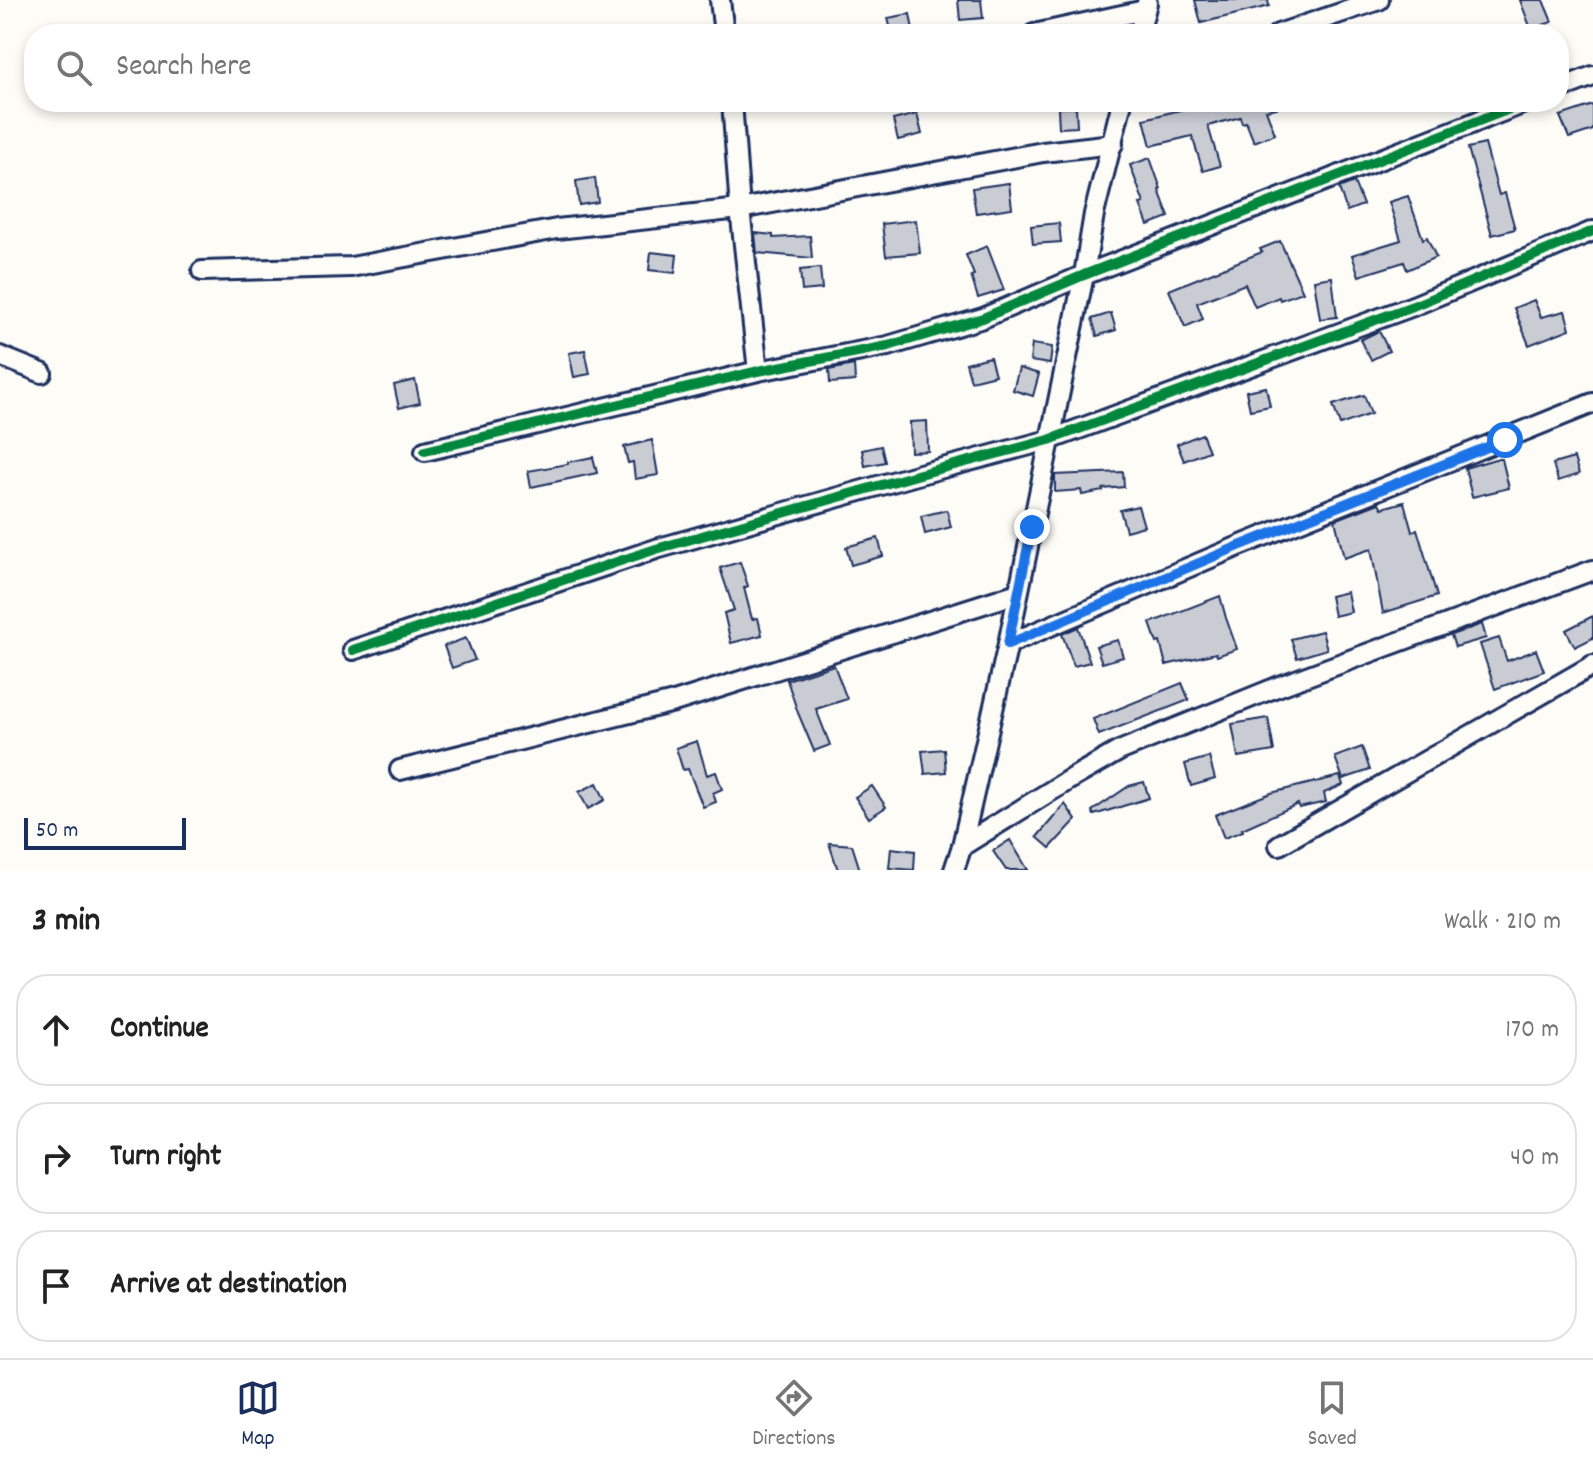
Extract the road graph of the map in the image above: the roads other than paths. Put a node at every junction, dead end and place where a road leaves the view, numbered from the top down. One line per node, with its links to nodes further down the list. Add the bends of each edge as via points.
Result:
1 (720, 0): 4 (street)
2 (1379, 0): 6 (street)
3 (1146, 5): 5 (street)
4 (723, 24)
5 (1073, 24)
6 (1308, 24)
7 (1593, 76): 8 (street)
8 (1569, 85)
9 (733, 112): 13 (street)
10 (1120, 112): 12 (street)
11 (1501, 112): 16 (street)
12 (1113, 144): 13 (street, via 1043,152); 16 (street)
13 (740, 209): 15 (street, via 557,229 351,267); 18 (street)
14 (1593, 231): 21 (street, via 1413,306)
15 (202, 271)
16 (1084, 275): 18 (street, via 983,318 902,342); 21 (street)
17 (0, 356): 19 (street)
18 (758, 371): 22 (street)
19 (42, 373)
20 (1593, 403): 25 (street)
21 (1049, 440): 24 (street); 26 (street, via 656,549)
22 (425, 451)
23 (1593, 570): 30 (street, via 1119,751)
24 (1018, 593): 25 (street); 28 (street, via 674,702)
25 (1008, 644): 30 (street)
26 (353, 650)
27 (1593, 665): 29 (street)
28 (400, 770)
29 (1279, 845)
30 (962, 846): 31 (street)
31 (954, 870)

